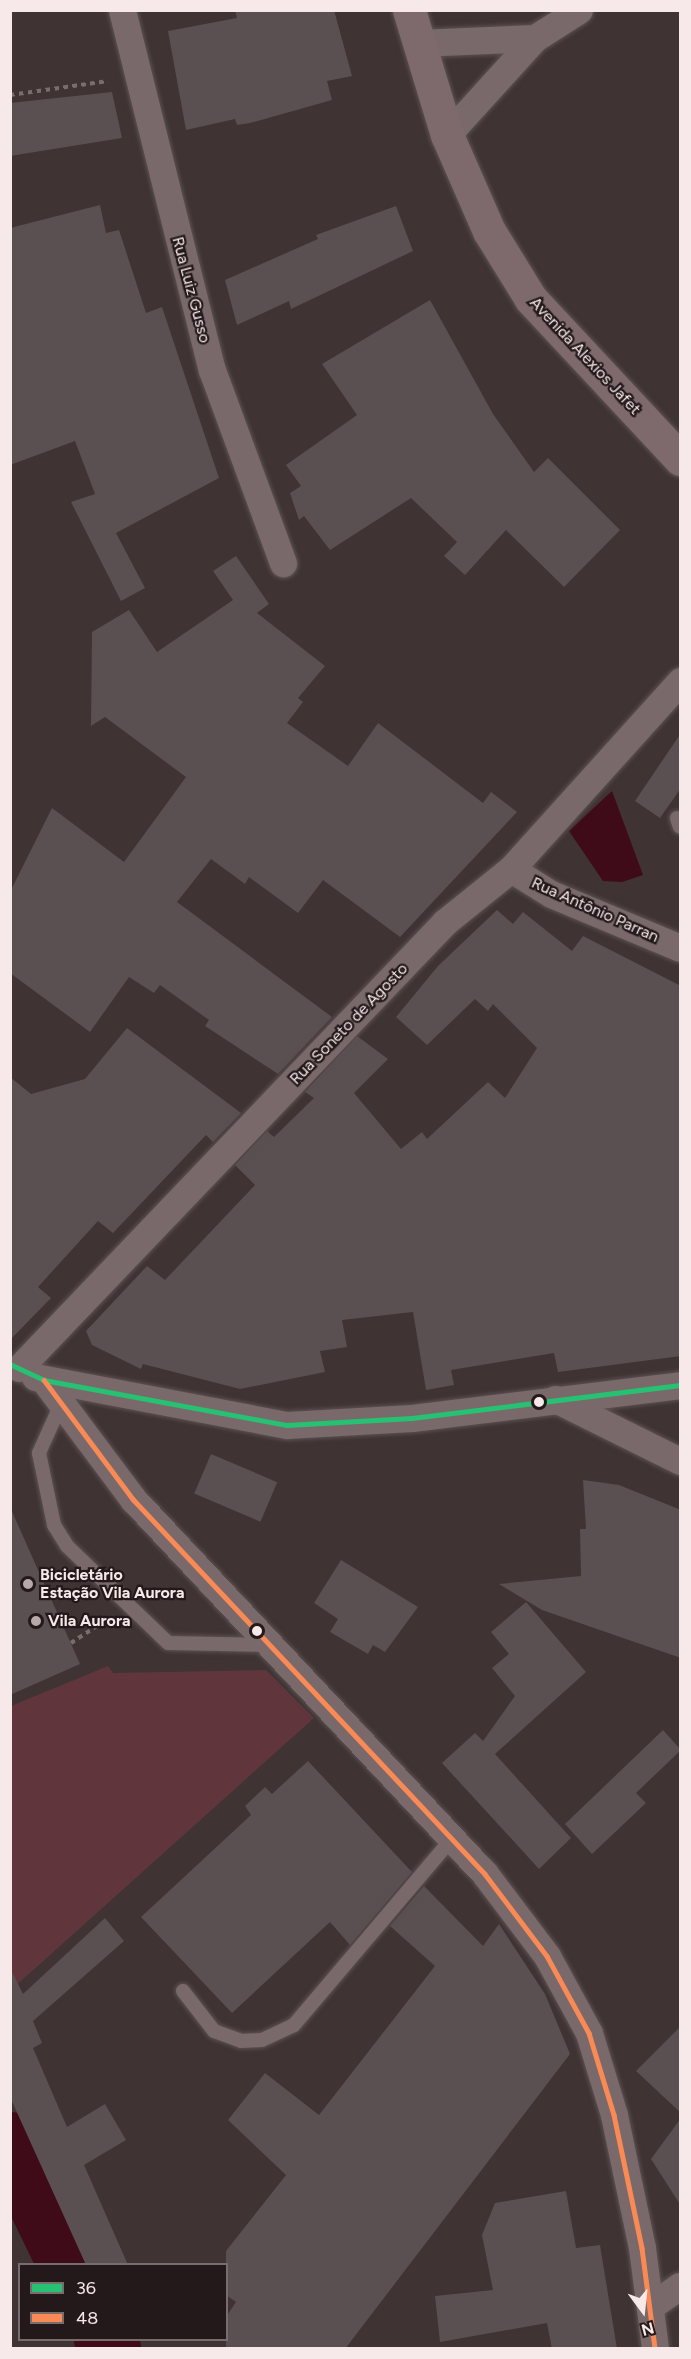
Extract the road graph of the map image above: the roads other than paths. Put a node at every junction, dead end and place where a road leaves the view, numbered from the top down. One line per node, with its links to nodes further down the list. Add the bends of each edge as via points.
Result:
1 (122, 10): 8 (street, Rua Luiz Gusso, via 212,370)
2 (409, 10): 5 (main road, Avenida Alexios Jafet)
3 (579, 10): 4 (street)
4 (534, 39): 5 (street); 6 (street)
5 (418, 43): 6 (main road, Avenida Alexios Jafet)
6 (447, 135): 7 (main road, Avenida Alexios Jafet, via 489,231 531,299)
7 (681, 459)
8 (283, 563)
9 (681, 681): 10 (street, Rua Soneto de Agosto)
10 (511, 869): 11 (street, Rua Antônio Parran, via 551,894); 12 (street, Rua Soneto de Agosto, via 445,922)
11 (681, 948)
12 (13, 1370): 13 (street)
13 (45, 1380): 15 (street, via 287,1425 412,1418); 16 (street)
14 (681, 1385): 15 (street)
15 (554, 1398): 17 (street)
16 (61, 1404): 18 (street, via 98,1460); 18 (lane, via 39,1453 54,1525 67,1546 168,1643)
17 (681, 1461)
18 (270, 1645): 19 (street)
19 (452, 1839): 20 (lane, via 294,2025 262,2040 241,2041 214,2031); 22 (street, via 547,1956 590,2033 614,2115)
20 (183, 1991)
21 (681, 2286): 22 (street)
22 (651, 2306): 23 (street)
23 (655, 2349)

